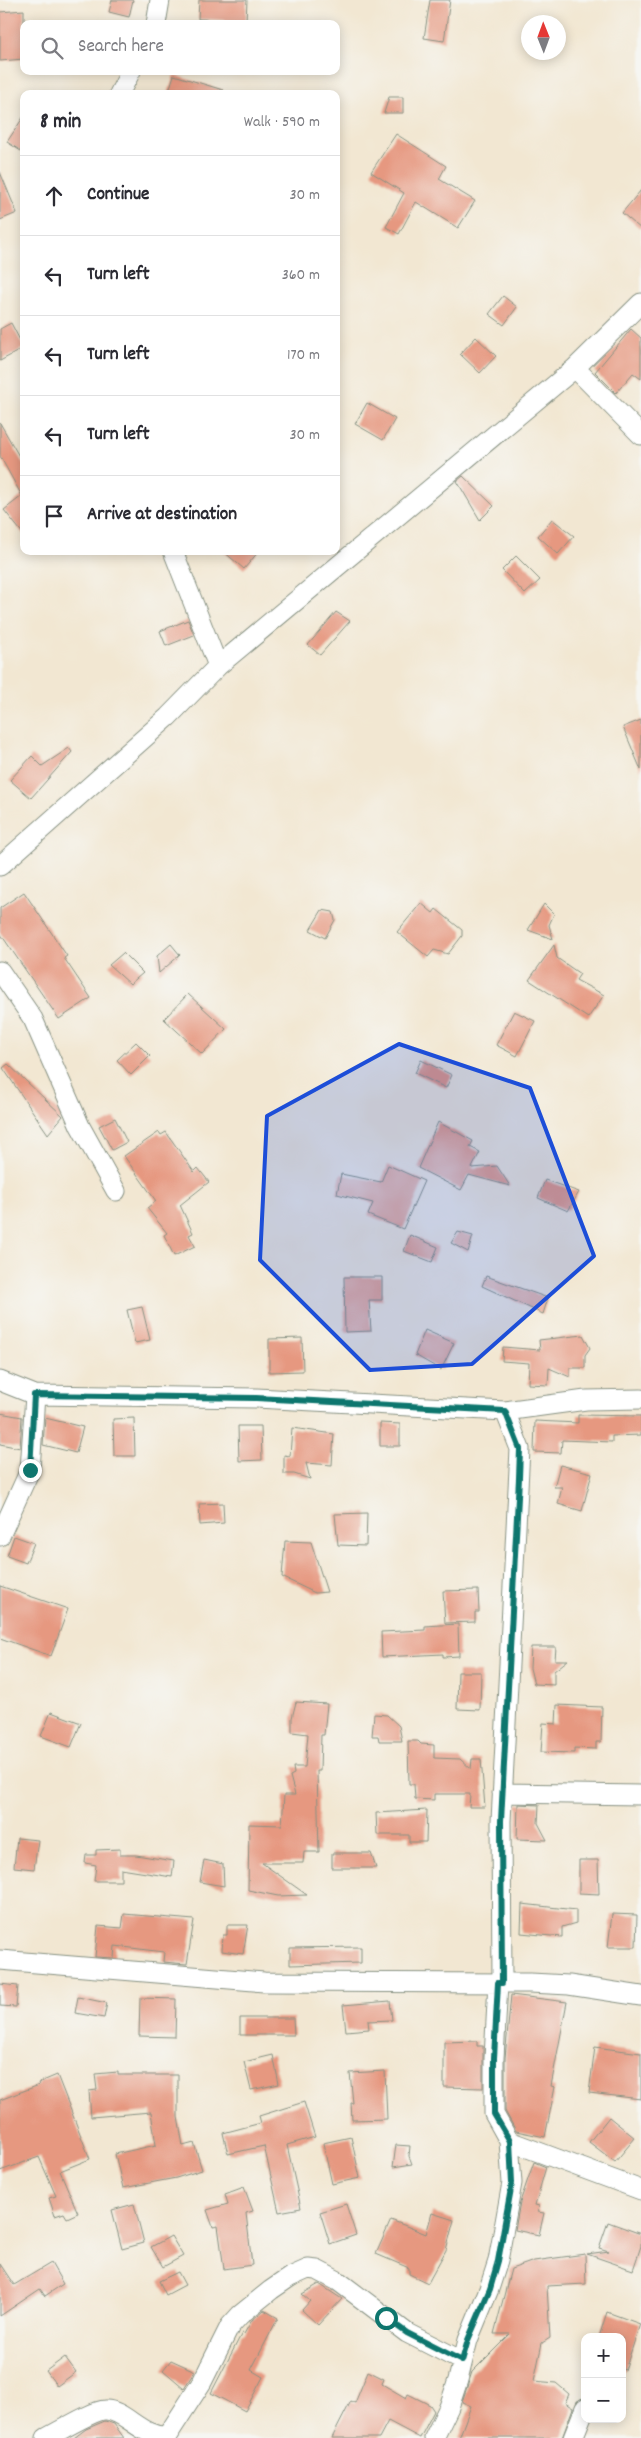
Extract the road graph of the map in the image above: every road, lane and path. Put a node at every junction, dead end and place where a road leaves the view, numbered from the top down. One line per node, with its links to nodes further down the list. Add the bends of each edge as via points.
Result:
1 (160, 0): 2 (street)
2 (158, 20)
3 (129, 75): 4 (street)
4 (121, 90)
5 (641, 303): 6 (street)
6 (575, 368): 7 (street); 9 (street)
7 (641, 435)
8 (175, 555): 9 (street)
9 (218, 666): 10 (street, via 168,717)
10 (0, 866)
11 (0, 971): 12 (street, via 33,1019 80,1126)
12 (116, 1191)
13 (0, 1382): 14 (street)
14 (34, 1395): 16 (street, via 256,1398); 17 (street, via 30,1470)
15 (641, 1399): 16 (street, via 586,1400)
16 (505, 1411): 18 (street, via 520,1449)
17 (0, 1536)
18 (502, 1793): 19 (street); 21 (street)
19 (641, 1795)
20 (0, 1960): 21 (street, via 264,1982)
21 (500, 1983): 22 (street, via 569,1985); 23 (street, via 494,2058 494,2114)
22 (641, 1996)
23 (510, 2141): 24 (street); 25 (street, via 512,2183 500,2252 490,2289)
24 (641, 2190)
25 (462, 2361): 27 (street, via 407,2333 338,2280 308,2269 290,2276 230,2326 202,2382 167,2436 155,2436 138,2429 106,2410); 28 (street, via 449,2407)
26 (581, 2418): 29 (street)
27 (46, 2438)
28 (434, 2438)
29 (573, 2438)

